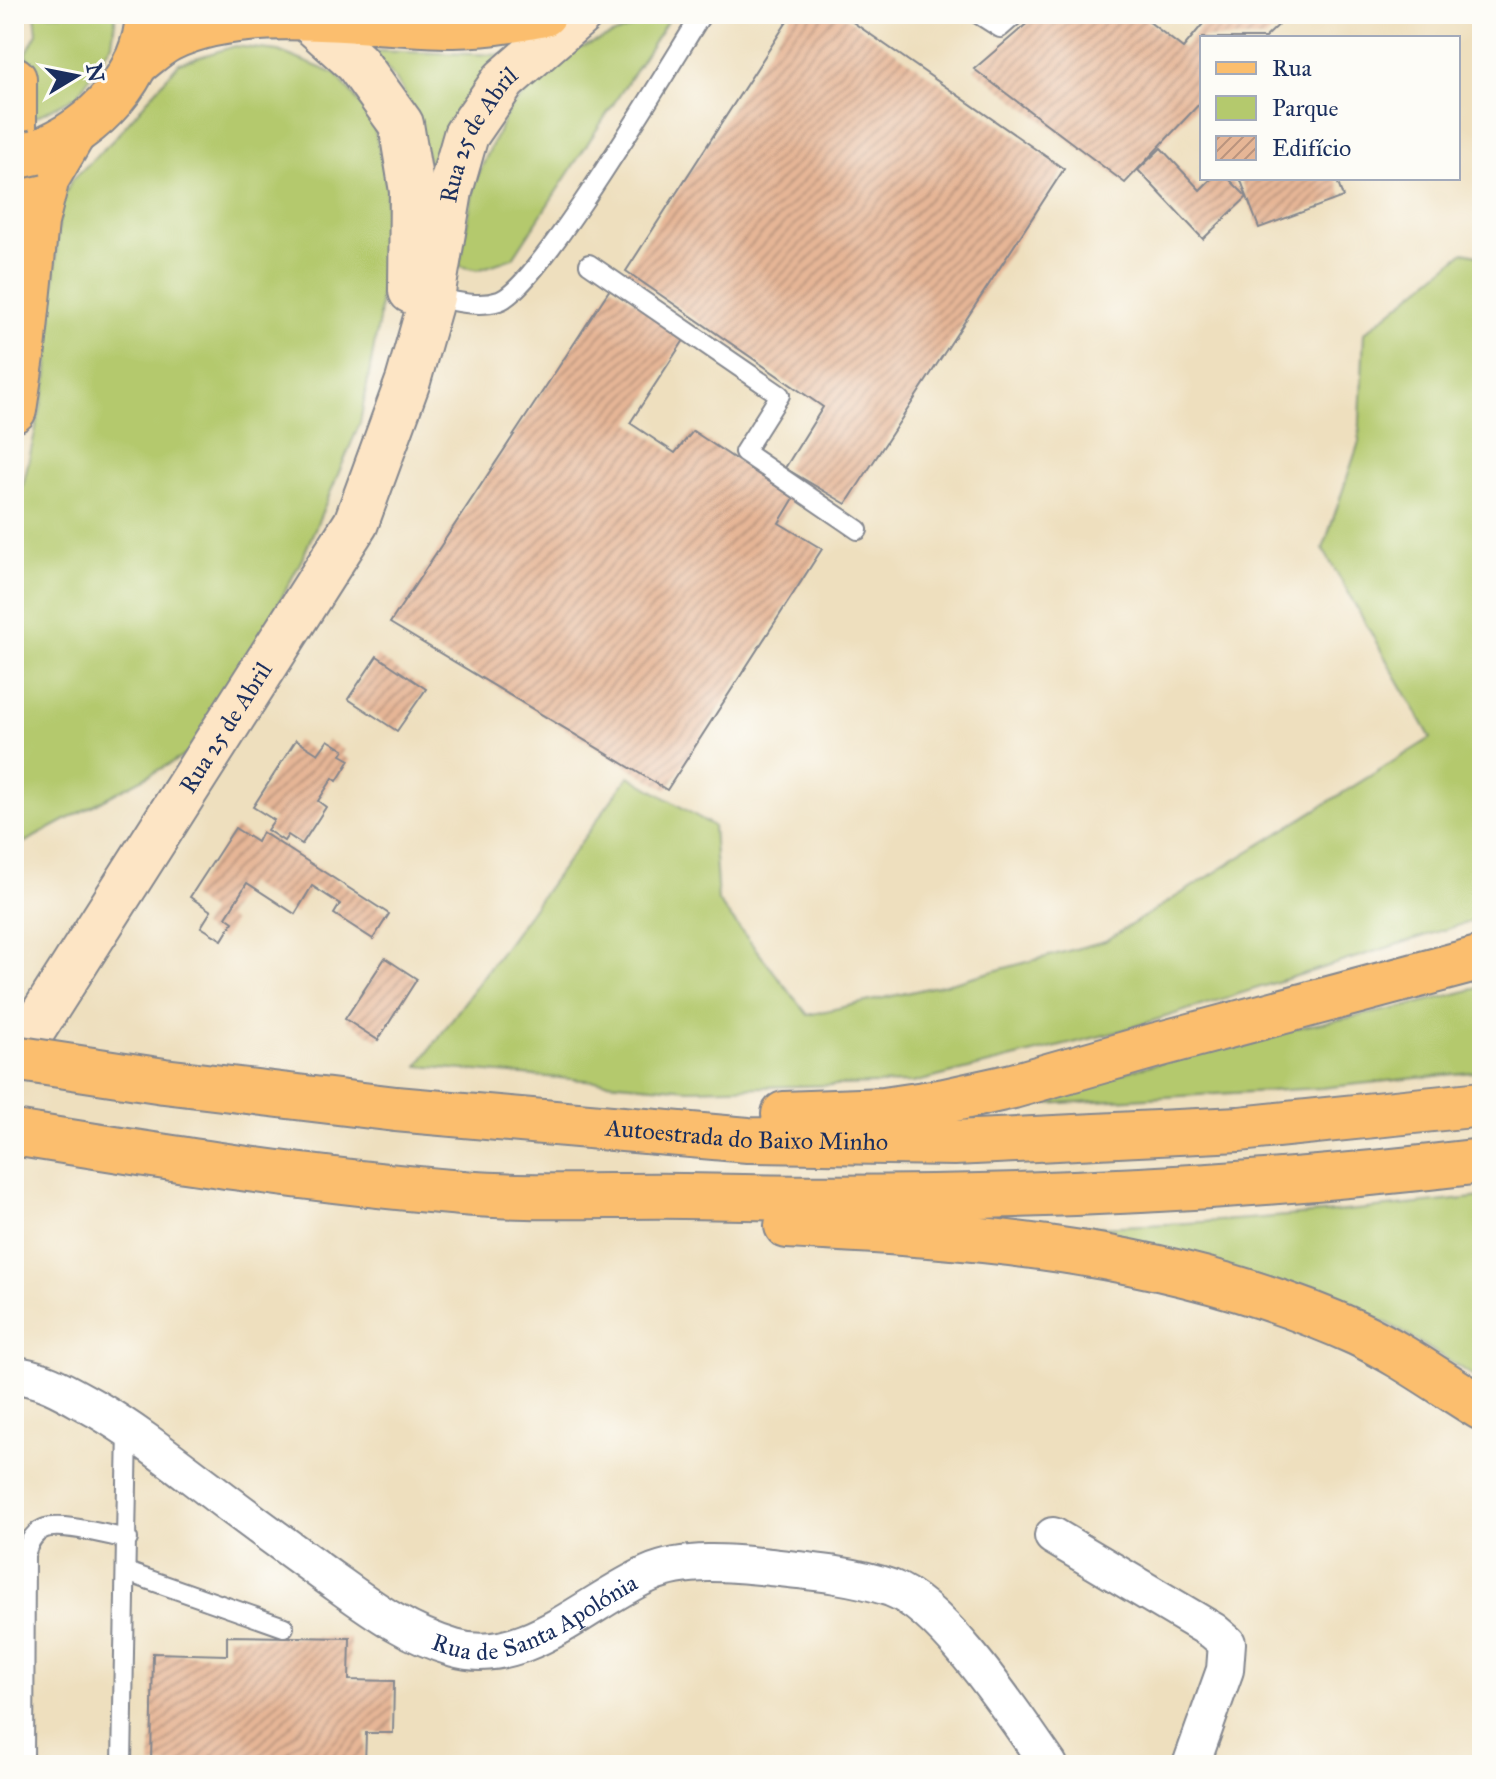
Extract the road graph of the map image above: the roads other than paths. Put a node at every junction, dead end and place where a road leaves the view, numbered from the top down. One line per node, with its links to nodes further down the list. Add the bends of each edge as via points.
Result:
1 (148, 14): 8 (main road)
2 (544, 14): 7 (main road, via 455,25)
3 (580, 14): 12 (main road, Rua 25 de Abril, via 504,80 466,135 450,191)
4 (702, 14): 12 (lane, via 565,228 521,285 501,301 478,305)
5 (978, 14): 6 (lane, via 1000,28)
6 (1016, 14)
7 (308, 19): 8 (main road, via 211,24 169,39); 13 (main road, Rua 25 de Abril, via 357,63 401,124 412,191)
8 (135, 64): 10 (main road, via 98,115)
9 (14, 79): 10 (main road)
10 (34, 151): 14 (main road, via 47,178 36,222)
11 (589, 264): 15 (lane, via 780,395 744,452)
12 (432, 297): 13 (main road, Rua 25 de Abril)
13 (408, 381): 17 (main road, Rua 25 de Abril, via 356,523)
14 (14, 410)
15 (858, 530)
16 (1482, 958): 19 (main road, via 945,1101 825,1114)
17 (14, 1059): 19 (main road, Autoestrada do Baixo Minho, bridge)
18 (1482, 1104): 19 (main road, Autoestrada do Baixo Minho, via 1239,1129 954,1143 748,1140)
19 (490, 1118)
20 (14, 1133): 22 (main road, via 390,1187)
21 (1482, 1161): 22 (main road, via 1189,1189 1040,1196)
22 (548, 1198): 24 (main road, via 690,1219 1040,1245 1167,1268 1360,1334)
23 (14, 1375): 25 (street, Rua de Santa Apolónia, via 62,1390)
24 (1482, 1408)
25 (128, 1427): 27 (lane); 32 (street, Rua de Santa Apolónia, via 393,1624 455,1648 482,1653 533,1640 649,1573 676,1565 796,1570 892,1589 916,1602 945,1630 985,1675)
26 (1053, 1536): 33 (street, via 1227,1643 1225,1670)
27 (128, 1539): 28 (lane); 30 (lane, via 57,1527 43,1529 30,1541 25,1555)
28 (127, 1572): 29 (lane); 31 (lane)
29 (284, 1627)
30 (24, 1765)
31 (122, 1765)
32 (1049, 1765)
33 (1191, 1765)

